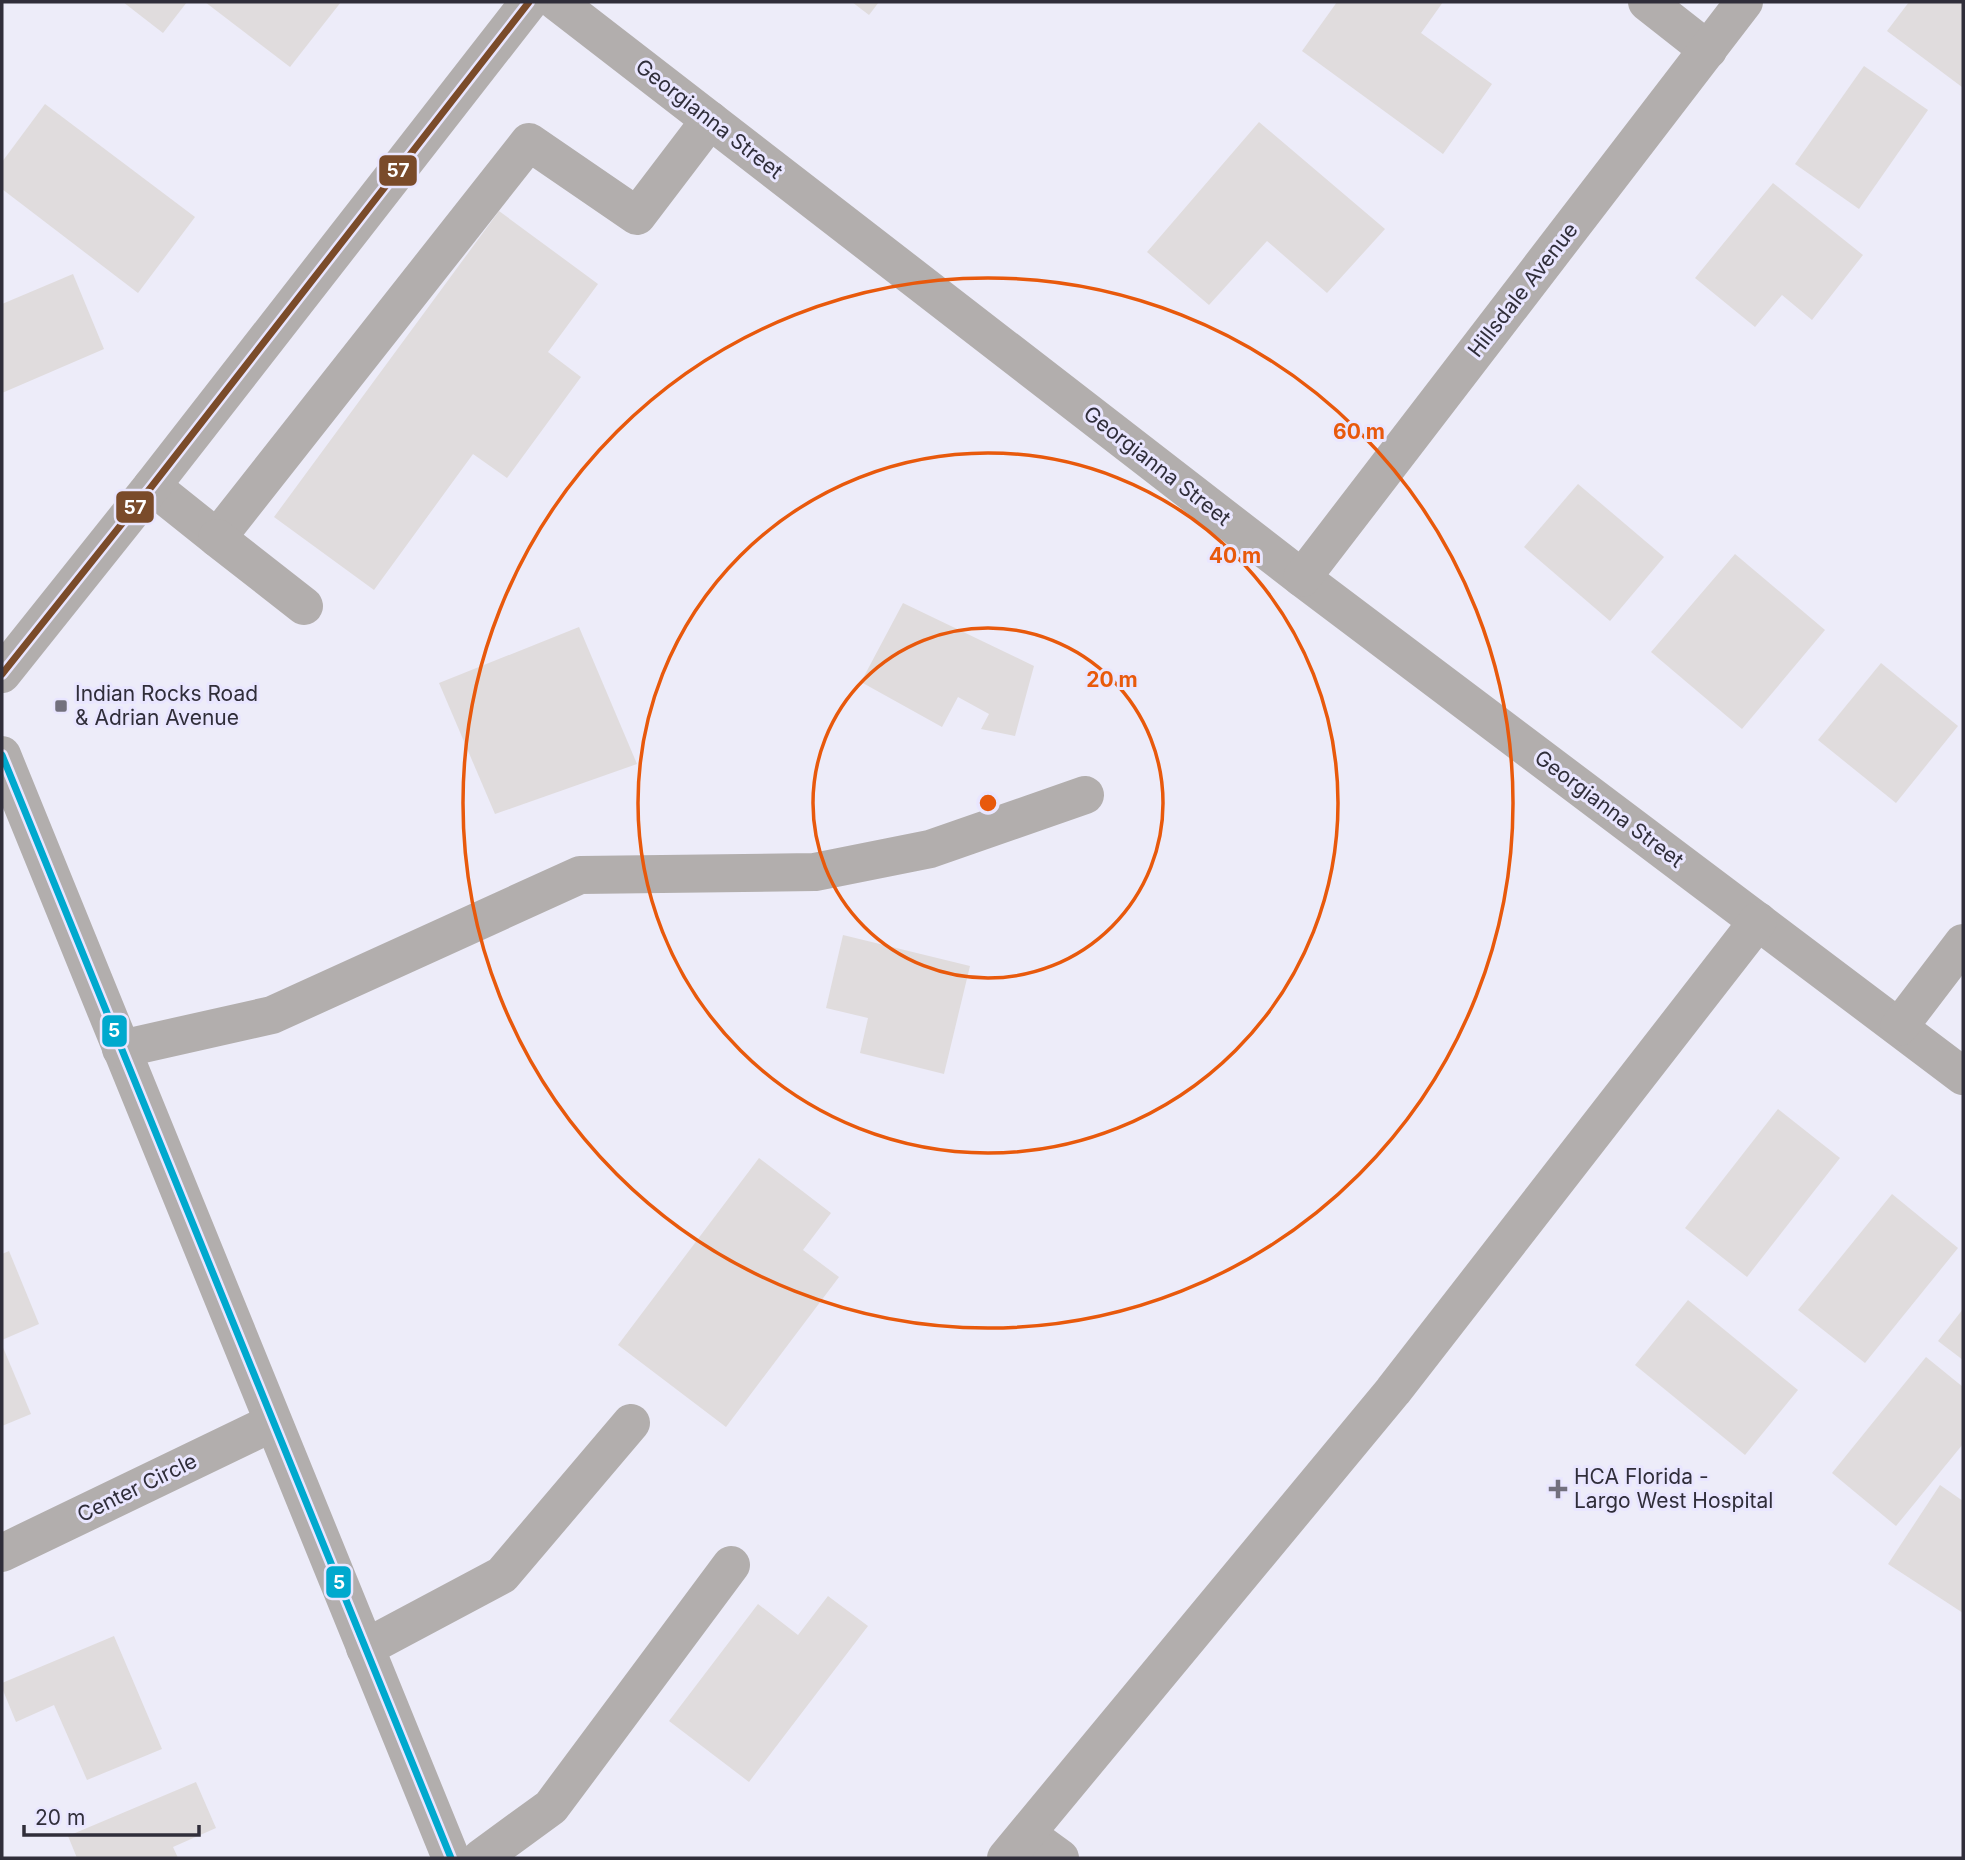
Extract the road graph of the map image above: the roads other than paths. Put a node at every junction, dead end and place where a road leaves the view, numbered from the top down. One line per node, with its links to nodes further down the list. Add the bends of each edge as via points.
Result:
1 (528, 2): 7 (street)
2 (557, 2): 6 (street, Georgianna Street)
3 (1647, 2): 5 (street)
4 (1744, 2): 5 (street, Hillsdale Avenue)
5 (1708, 50): 9 (street, Hillsdale Avenue)
6 (710, 120): 8 (street, via 637,216 529,142); 9 (street, Georgianna Street)
7 (152, 486): 8 (street); 11 (street)
8 (217, 538): 10 (street)
9 (1302, 578): 14 (street, Georgianna Street)
10 (304, 606)
11 (2, 674)
12 (2, 755): 17 (street)
13 (1085, 795): 17 (street, via 930,849 815,872 580,875 272,1015)
14 (1758, 921): 16 (street, Georgianna Street); 24 (street, via 1393,1391)
15 (1963, 943): 16 (street)
16 (1899, 1027): 18 (street, Georgianna Street)
17 (121, 1049): 19 (street)
18 (1963, 1076)
19 (272, 1423): 21 (street, Center Circle); 23 (street)
20 (631, 1423): 23 (street, via 502,1574)
21 (2, 1553)
22 (731, 1565): 26 (street, via 551,1807)
23 (365, 1648): 25 (street)
24 (1016, 1846): 27 (street)
25 (450, 1858)
26 (481, 1858)
27 (1060, 1858)

